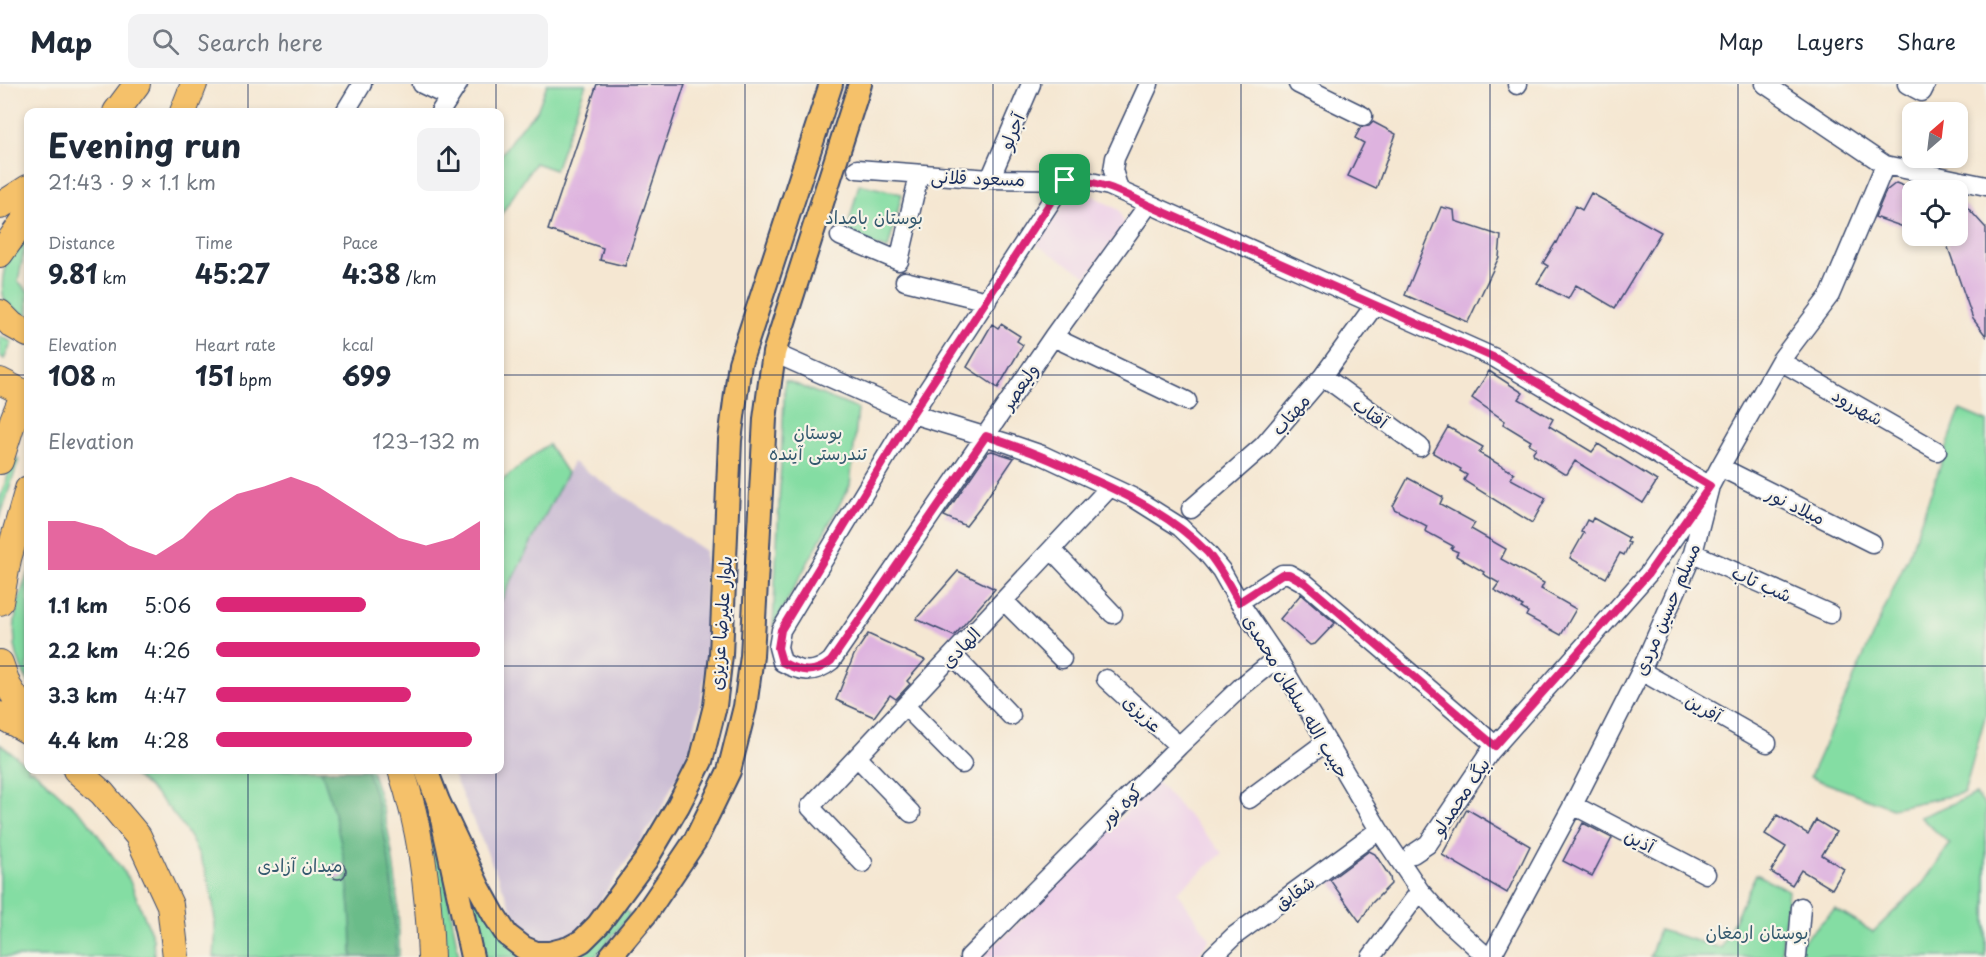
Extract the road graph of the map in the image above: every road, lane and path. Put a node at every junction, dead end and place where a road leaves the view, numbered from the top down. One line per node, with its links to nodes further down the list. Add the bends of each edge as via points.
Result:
1 (137, 84): 15 (highway)
2 (194, 84): 16 (highway)
3 (362, 84): 17 (street)
4 (422, 84): 14 (street)
5 (831, 84): 38 (main road, بلوار علیرضا عزیزی)
6 (860, 84): 39 (main road, بلوار علیرضا عزیزی)
7 (1031, 84): 22 (street, آجرلو)
8 (1149, 84): 25 (street, via 1115,159 1113,170)
9 (1298, 84): 13 (street)
10 (1764, 84): 19 (street)
11 (1907, 84): 12 (street, via 1922,92)
12 (1926, 84)
13 (1324, 90): 18 (street)
14 (449, 98)
15 (119, 108)
16 (185, 108)
17 (347, 108)
18 (1363, 116)
19 (1885, 165): 24 (street); 40 (street, مسلم حسین مردی, via 1830,296)
20 (857, 169): 21 (street, مسعود قلانی)
21 (919, 175): 22 (street, مسعود قلانی); 30 (street, via 899,261)
22 (990, 179): 23 (street, مسعود قلانی)
23 (1065, 180): 25 (street, مسعود قلانی, via 1091,181); 33 (street)
24 (1986, 186)
25 (1119, 190): 27 (street, مسعود قلانی)
26 (24, 191): 28 (highway)
27 (1148, 205): 34 (street, مسعود قلانی); 37 (street, ولیعصر)
28 (0, 206)
29 (24, 221): 31 (highway)
30 (840, 236)
31 (0, 254)
32 (905, 281): 33 (street)
33 (987, 301): 46 (street)
34 (1374, 306): 41 (street, مهتاب); 52 (street, مسعود قلانی, via 1495,358)
35 (0, 313): 36 (highway)
36 (24, 331)
37 (1053, 337): 45 (street); 47 (street, ولیعصر)
38 (745, 344): 39 (main road); 59 (main road, بلوار علیرضا عزیزی, via 730,440)
39 (774, 353): 46 (street, حبیب الله سلطان محمدی); 60 (main road, بلوار علیرضا عزیزی, via 765,419)
40 (1780, 361): 49 (street, شهررود); 51 (street, مسلم حسین مردی)
41 (1323, 376): 48 (street, آفتاب); 55 (street, مهتاب, via 1263,446)
42 (0, 381): 43 (highway)
43 (24, 393)
44 (24, 398): 50 (highway)
45 (1186, 401)
46 (912, 414): 47 (street, حبیب الله سلطان محمدی); 47 (street, ولیعصر, via 781,630 778,648 782,662 805,672 823,668 831,661)
47 (986, 436): 53 (street, حبیب الله سلطان محمدی, via 1042,455)
48 (1420, 447)
49 (1937, 451)
50 (0, 461)
51 (1720, 467): 52 (street, مسلم حسین مردی); 56 (street, میلاد نور)
52 (1710, 486): 58 (street, مسلم حسین مردی); 80 (street, بیگ محمدلو, via 1648,574)
53 (1110, 487): 57 (street, الهادی); 63 (street, حبیب الله سلطان محمدی, via 1179,527 1221,570)
54 (24, 503): 62 (highway)
55 (1191, 509)
56 (1872, 543)
57 (1052, 550): 61 (street, الهادی); 64 (street)
58 (1693, 553): 65 (street, شب تاب); 70 (street, مسلم حسین مردی)
59 (724, 568): 60 (main road); 95 (main road, بلوار علیرضا عزیزی, via 715,706 701,761 662,835)
60 (757, 571): 97 (main road, بلوار علیرضا عزیزی, via 750,680 729,771 695,841)
61 (1004, 601): 66 (street, الهادی); 67 (street)
62 (0, 602)
63 (1239, 602): 68 (street, حبیب الله سلطان محمدی); 80 (street, via 1282,574 1305,583)
64 (1113, 614)
65 (1830, 614)
66 (953, 655): 72 (street, الهادی); 75 (street)
67 (1062, 659)
68 (1279, 661): 77 (street, حبیب الله سلطان محمدی); 79 (street, کوه نور, via 1241,687)
69 (0, 663): 73 (highway, via 8,686)
70 (1641, 671): 78 (street, آفرین); 88 (street, مسلم حسین مردی)
71 (1106, 680): 79 (street, عزیزی)
72 (905, 706): 81 (street, الهادی); 82 (street)
73 (24, 711)
74 (0, 714): 76 (highway)
75 (1011, 716)
76 (24, 729)
77 (1326, 742): 86 (street); 90 (street, حبیب الله سلطان محمدی)
78 (1767, 743)
79 (1179, 746): 102 (street, کوه نور)
80 (1495, 746): 91 (street, بیگ محمدلو, via 1428,844)
81 (857, 757): 89 (street); 92 (street, الهادی, via 810,807)
82 (962, 764)
83 (81, 774): 98 (highway, via 138,836 170,905)
84 (402, 774): 99 (highway, via 421,852)
85 (428, 774): 87 (main road)
86 (1249, 799)
87 (438, 801): 95 (main road, بلوار علیرضا عزیزی, via 494,915 507,935 524,948 550,953 582,941); 100 (main road)
88 (1573, 805): 93 (street, آذین); 105 (street, مسلم حسین مردی)
89 (911, 813)
90 (1379, 830): 94 (street, حبیب الله سلطان محمدی); 103 (street, شقایق, via 1234,936)
91 (1413, 854)
92 (863, 863)
93 (1706, 874)
94 (1420, 891): 104 (street); 105 (street, حبیب الله سلطان محمدی)
95 (622, 895): 97 (main road)
96 (1801, 907): 106 (street)
97 (645, 915): 101 (main road, بلوار علیرضا عزیزی)
98 (176, 957)
99 (431, 957)
100 (472, 957)
101 (609, 957)
102 (969, 957)
103 (1212, 957)
104 (1371, 957)
105 (1489, 957)
106 (1797, 957)

